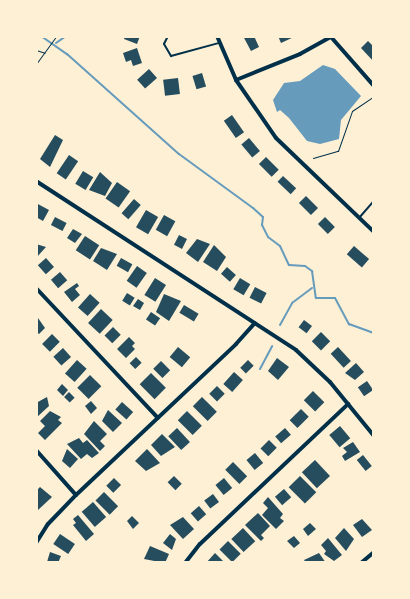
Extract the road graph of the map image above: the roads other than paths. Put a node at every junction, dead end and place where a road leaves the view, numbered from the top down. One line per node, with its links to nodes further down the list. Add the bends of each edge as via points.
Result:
1 (168, 36): 4 (lane, via 164,44 171,56)
2 (217, 36): 4 (street)
3 (331, 37): 5 (street, via 300,54); 6 (street)
4 (219, 43): 5 (street)
5 (236, 80): 9 (street, via 276,138)
6 (374, 86)
7 (36, 181): 12 (street)
8 (374, 201): 9 (lane)
9 (359, 218): 10 (street)
10 (374, 232)
11 (36, 288): 14 (street)
12 (255, 323): 13 (street, via 305,357); 14 (street)
13 (348, 404): 15 (street); 20 (street, via 200,544)
14 (158, 418): 17 (street)
15 (374, 436)
16 (36, 450): 17 (street)
17 (76, 495): 18 (street, via 48,524)
18 (36, 543)
19 (374, 552): 21 (street)
20 (185, 563)
21 (361, 563)

